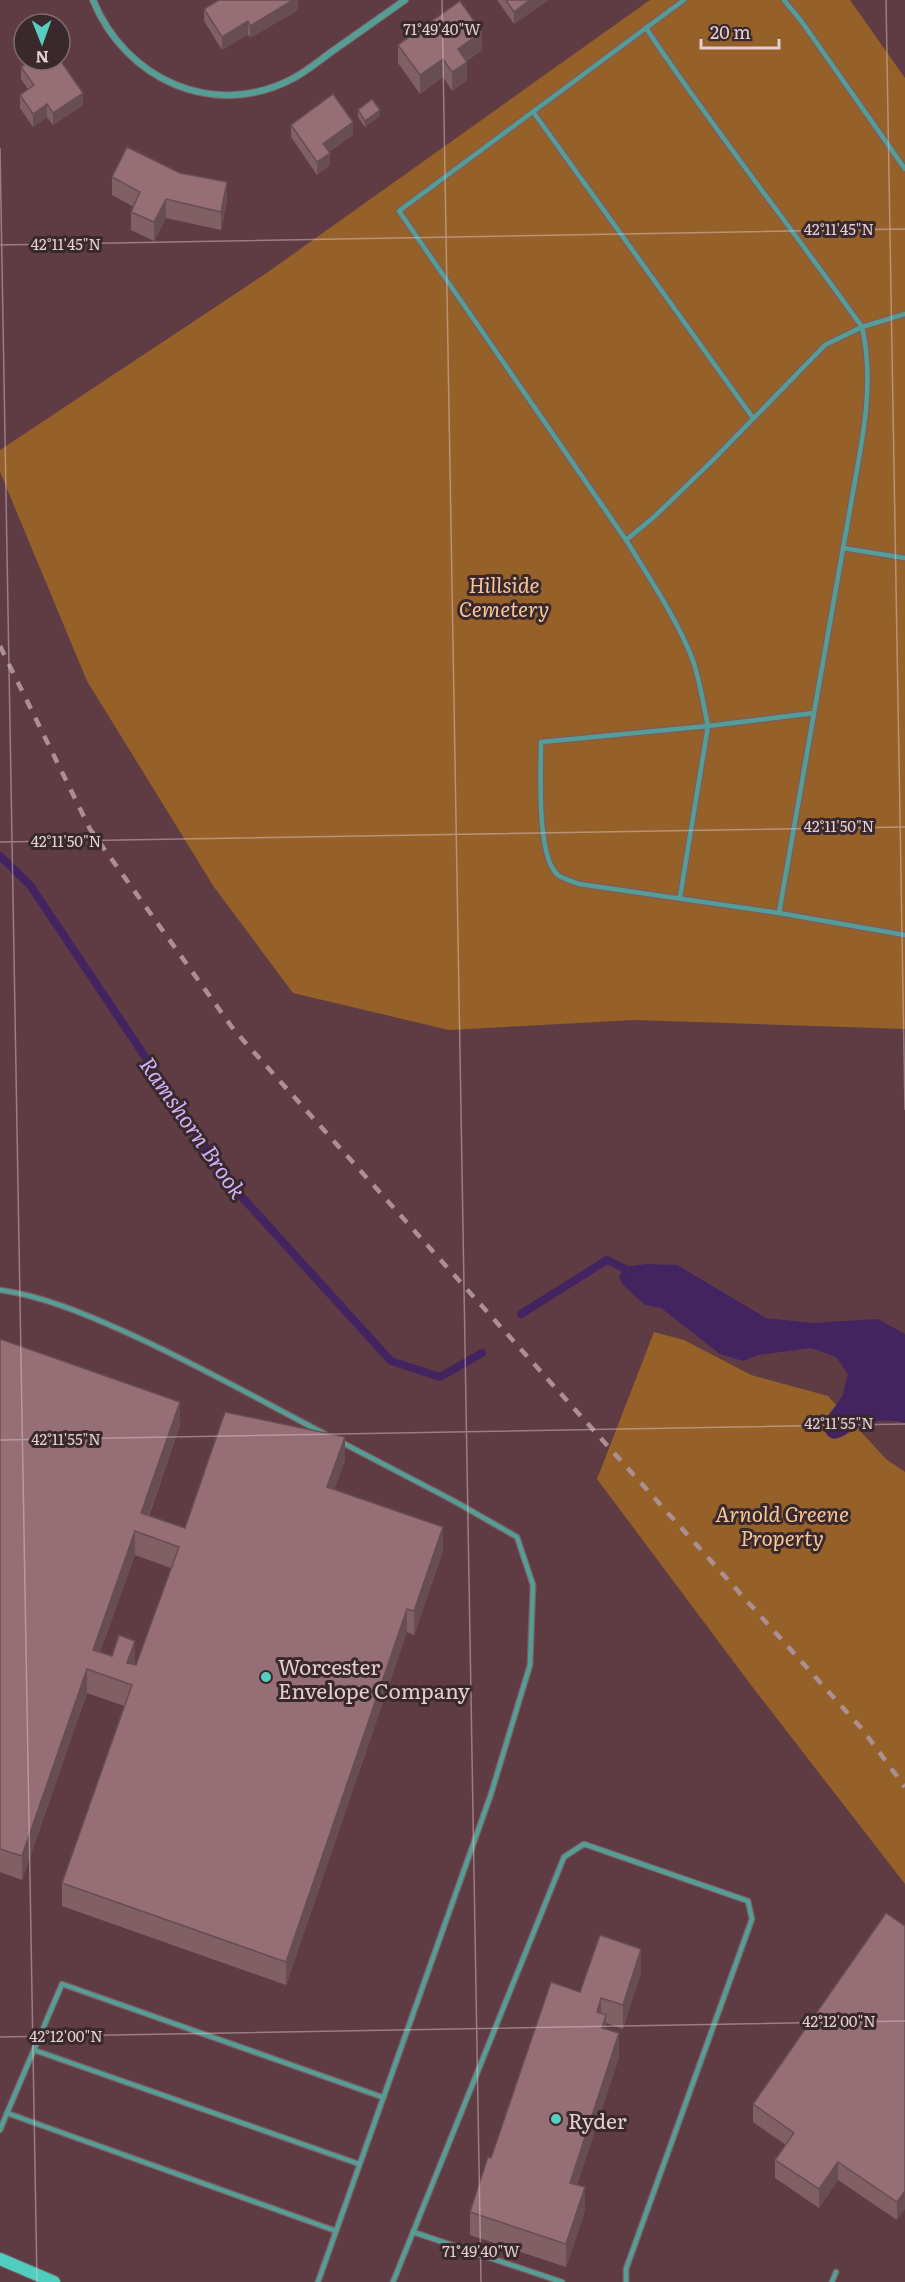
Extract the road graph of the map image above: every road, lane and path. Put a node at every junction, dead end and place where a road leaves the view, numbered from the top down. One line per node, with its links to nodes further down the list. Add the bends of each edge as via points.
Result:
1 (93, 0): 2 (street, via 114,39 150,73 196,92 220,95 270,88 292,79)
2 (405, 0)
3 (684, 0): 5 (lane)
4 (784, 0): 7 (lane)
5 (646, 28): 6 (lane); 9 (lane)
6 (534, 113): 10 (lane); 11 (lane, via 399,211)
7 (905, 169)
8 (905, 314): 9 (lane)
9 (862, 327): 10 (lane, via 825,345); 12 (lane, via 868,351 867,395)
10 (753, 418): 11 (lane)
11 (626, 540): 15 (lane, via 691,657)
12 (843, 548): 13 (lane); 14 (lane)
13 (905, 558)
14 (814, 713): 15 (lane); 17 (lane)
15 (708, 726): 16 (lane); 16 (lane, via 541,742 547,857 557,874 579,884)
16 (680, 897): 17 (lane)
17 (779, 913): 18 (lane)
18 (905, 935)
19 (0, 1290): 20 (lane, via 83,1313 155,1345)
20 (328, 1436)
21 (339, 1441): 23 (lane, via 517,1537 533,1585 527,1676 491,1794)
22 (34, 2050): 23 (lane, via 62,1984); 24 (lane); 26 (lane)
23 (382, 2097): 26 (lane)
24 (8, 2113): 25 (lane); 27 (lane)
25 (0, 2130)
26 (359, 2164): 27 (lane)
27 (336, 2231): 32 (lane)
28 (413, 2232): 33 (lane); 34 (lane); 35 (lane, via 564,1857 584,1844 748,1901 752,1918 626,2269)
29 (0, 2259): 31 (street)
30 (836, 2272): 36 (lane)
31 (54, 2282)
32 (318, 2282)
33 (393, 2282)
34 (562, 2282)
35 (626, 2282)
36 (832, 2282)

